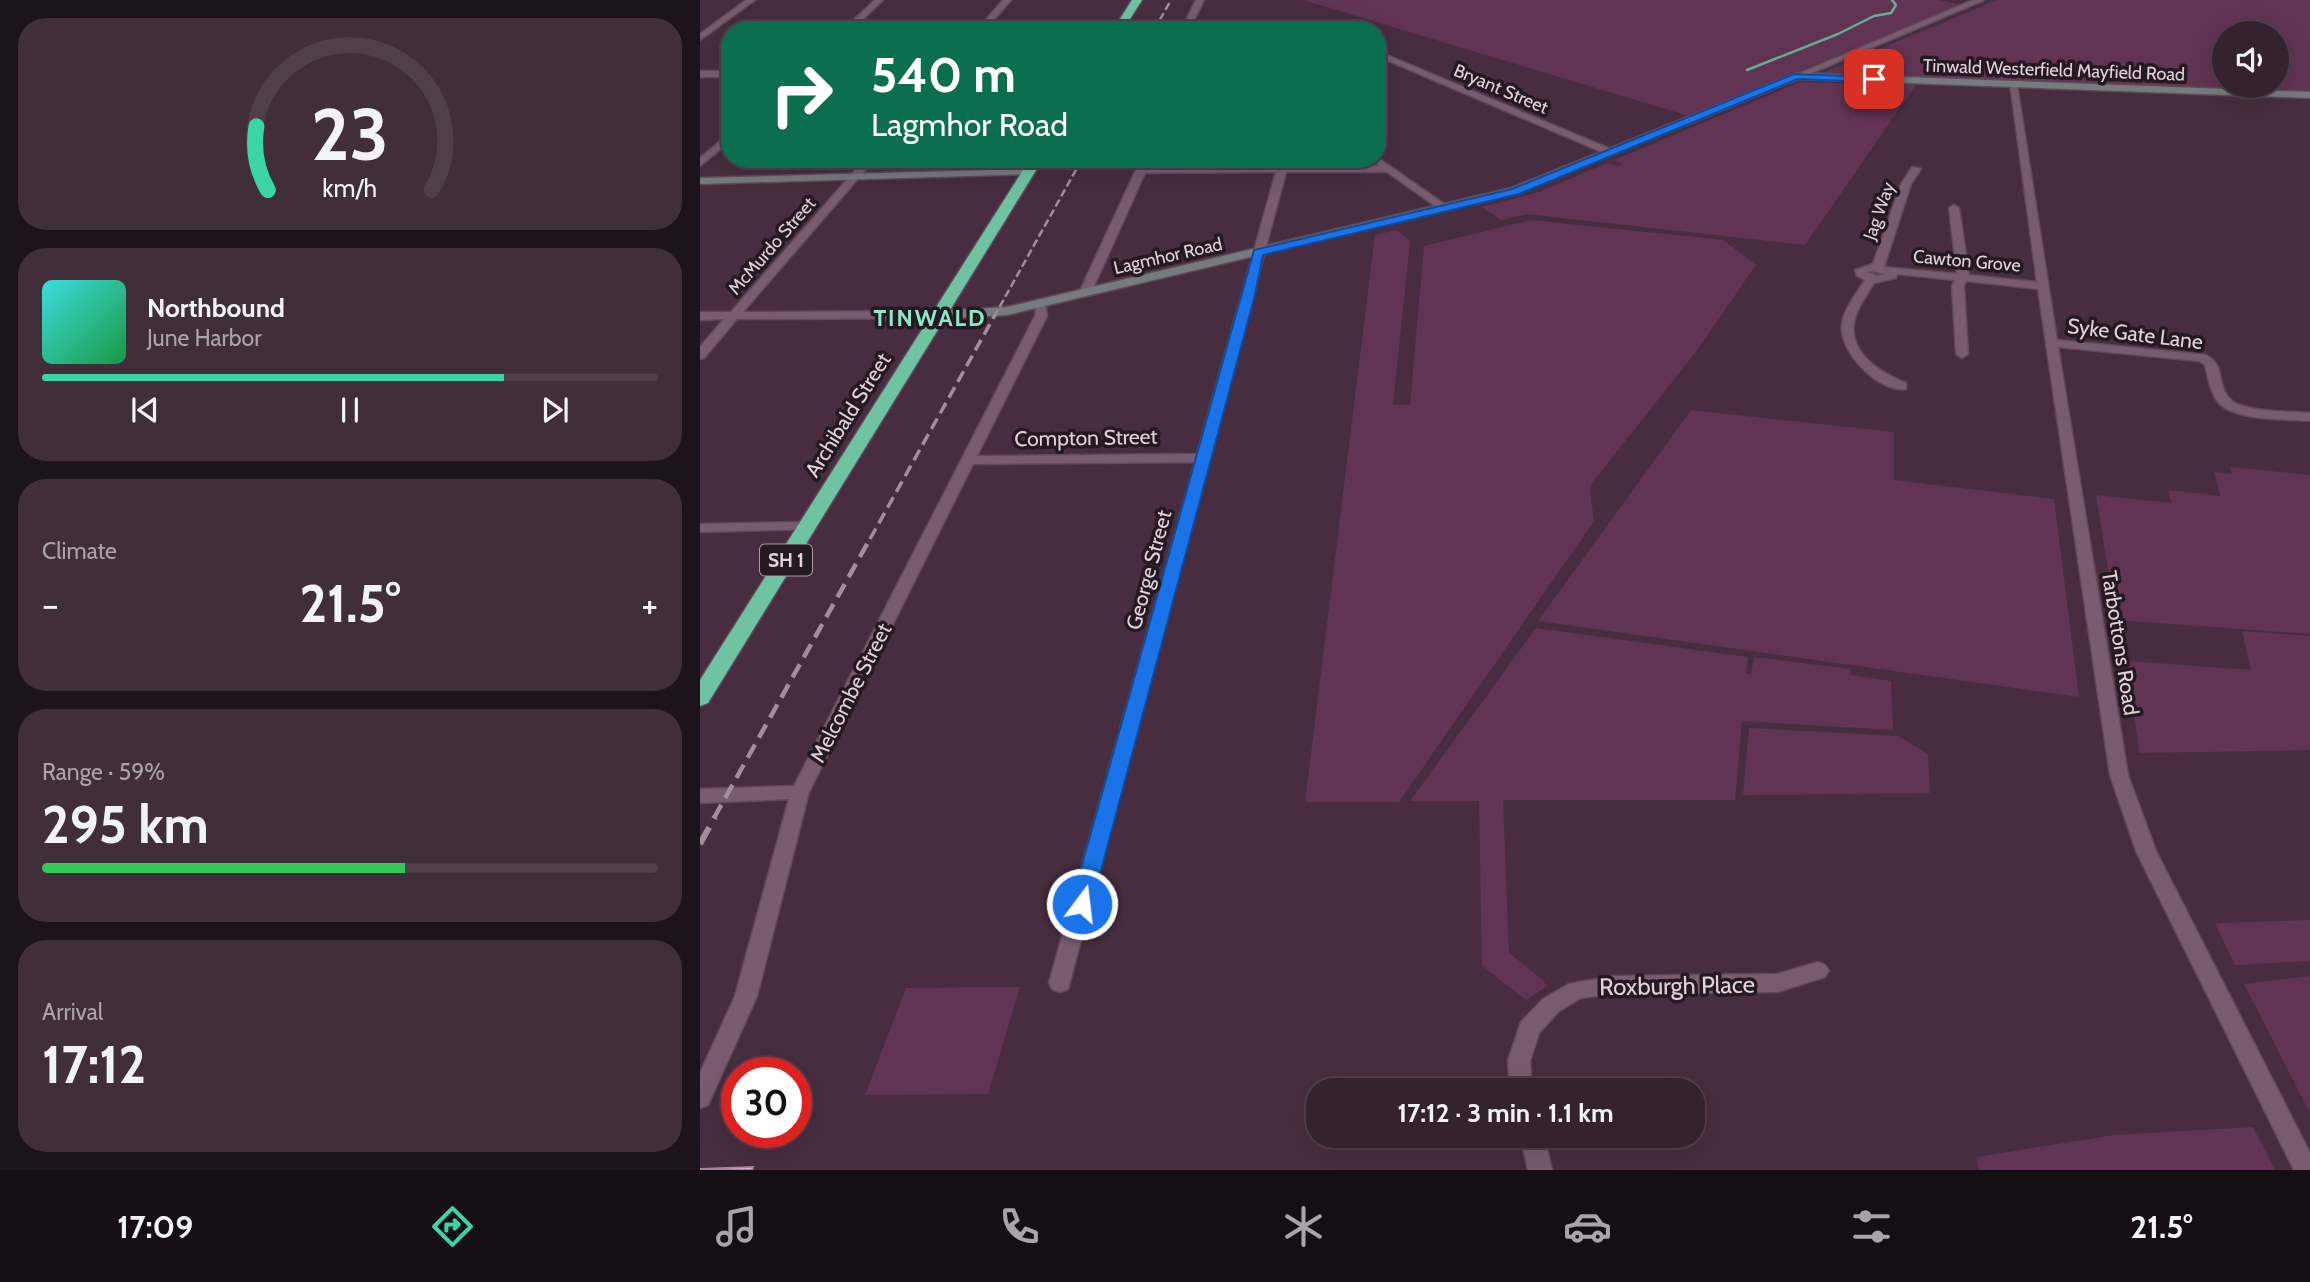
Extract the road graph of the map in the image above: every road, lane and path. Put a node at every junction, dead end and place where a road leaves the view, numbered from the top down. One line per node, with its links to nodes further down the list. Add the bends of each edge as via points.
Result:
1 (751, 0): 7 (street)
2 (879, 0): 8 (street)
3 (1007, 0): 9 (street)
4 (1137, 0): 10 (highway)
5 (1200, 0): 11 (street)
6 (1980, 0): 17 (street)
7 (723, 21)
8 (857, 21)
9 (989, 21)
10 (1124, 21)
11 (1190, 21)
12 (721, 22): 13 (street)
13 (700, 38)
14 (1386, 57): 21 (street, Bryant Street)
15 (700, 74): 16 (street)
16 (721, 74)
17 (1797, 76): 18 (street, Tinwald Westerfield Mayfield Road); 21 (street, Lagmhor Road)
18 (2013, 85): 19 (street, Tinwald Westerfield Mayfield Road); 39 (street, Tarbottons Road)
19 (2310, 95)
20 (721, 144): 22 (street)
21 (1612, 153): 34 (street, Lagmhor Road, via 1515,191)
22 (700, 163)
23 (1386, 166): 29 (street)
24 (862, 168): 32 (street, McMurdo Street)
25 (1031, 168): 31 (highway, Archibald Street / SH 1)
26 (1143, 168): 40 (street)
27 (1248, 168): 28 (street)
28 (1282, 169): 29 (street); 36 (street, George Street)
29 (1390, 169): 34 (street)
30 (1916, 169): 37 (street, Jag Way, via 1906,184)
31 (1029, 172): 32 (street); 42 (highway, Archibald Street / SH 1)
32 (854, 177): 33 (street); 44 (street, McMurdo Street)
33 (700, 181)
34 (1444, 208): 36 (street, Lagmhor Road)
35 (1954, 208): 38 (street)
36 (1258, 253): 40 (street, Lagmhor Road); 50 (street, George Street)
37 (1886, 271): 38 (street, Cawton Grove); 48 (street, Cawton Grove, via 1871,279 1853,312 1848,336 1874,373)
38 (1960, 281): 39 (street, Cawton Grove); 46 (street)
39 (2044, 288): 45 (street, Tarbottons Road)
40 (1085, 293): 41 (street, Lagmhor Road)
41 (1041, 303): 42 (street, Lagmhor Road, via 1007,311); 51 (street, Melcombe Street, via 1041,316)
42 (939, 315): 44 (street); 52 (highway, Archibald Street / SH 1)
43 (700, 316): 44 (street)
44 (734, 316): 47 (street, McMurdo Street)
45 (2052, 343): 49 (street, Syke Gate Lane, via 2202,358 2211,363 2223,400 2230,405); 63 (street, Tarbottons Road, via 2109,724 2124,794 2163,887)
46 (1962, 354)
47 (700, 355)
48 (1901, 386)
49 (2310, 417)
50 (1203, 458): 51 (street, Compton Street); 58 (street, George Street)
51 (969, 460): 55 (street, Melcombe Street)
52 (808, 526): 53 (street); 54 (highway, Archibald Street / SH 1)
53 (700, 528)
54 (700, 698)
55 (800, 793): 56 (street); 60 (street, Melcombe Street, via 746,996)
56 (700, 796)
57 (1818, 971): 59 (street, Roxburgh Place, via 1777,983 1613,985 1577,990 1551,1005 1529,1029 1519,1061)
58 (1060, 983)
59 (1520, 1078)
60 (700, 1098)
61 (1535, 1148): 62 (street)
62 (1540, 1170)
63 (2306, 1170)

